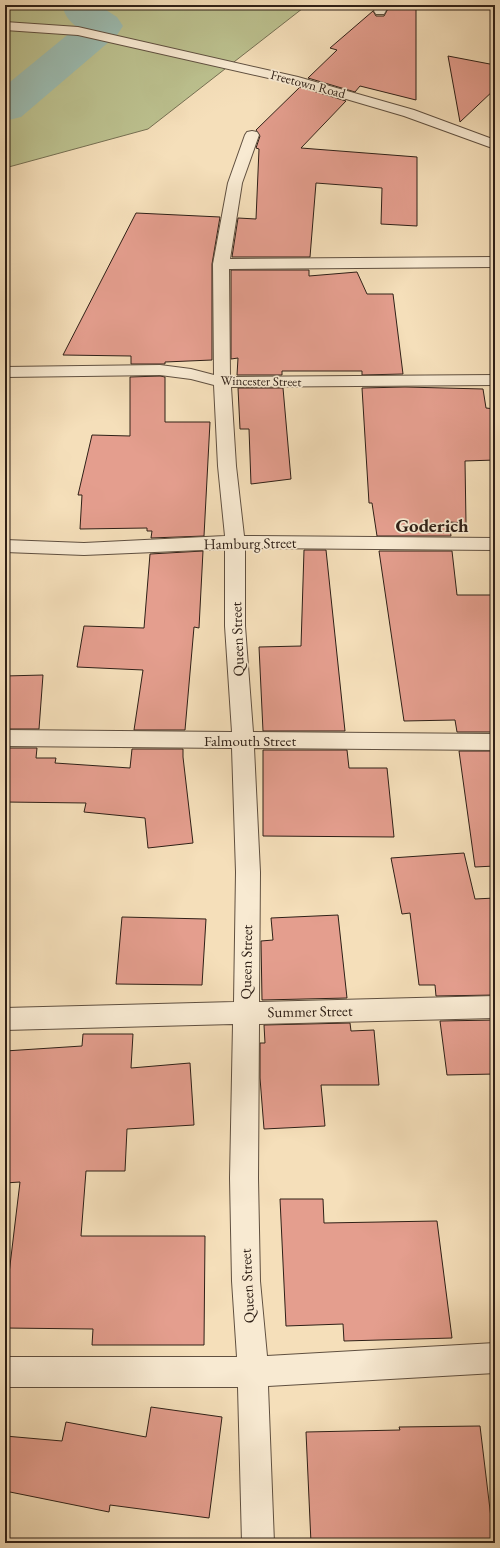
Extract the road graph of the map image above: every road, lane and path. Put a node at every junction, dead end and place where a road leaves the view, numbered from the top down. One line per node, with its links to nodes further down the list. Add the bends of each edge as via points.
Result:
1 (5, 26): 3 (street, Freetown Road, via 78,30 298,81 409,113)
2 (252, 135): 5 (street, Queen Street, via 235,183)
3 (495, 145)
4 (495, 262): 5 (street)
5 (221, 264): 8 (street, Queen Street)
6 (5, 372): 8 (street, Wincester Street, via 160,370)
7 (495, 380): 8 (street, Wincester Street)
8 (222, 382): 9 (street, Queen Street)
9 (235, 542): 10 (street, Hamburg Street); 11 (street, Hamburg Street, via 84,549); 13 (street, Queen Street)
10 (495, 544)
11 (5, 546)
12 (5, 738): 13 (street, Falmouth Street)
13 (242, 740): 14 (street, Falmouth Street); 16 (street, Queen Street, via 248,872)
14 (495, 742)
15 (495, 1007): 16 (street, Summer Street)
16 (245, 1012): 17 (street, Summer Street); 20 (street, Queen Street, via 245,1257)
17 (5, 1019)
18 (495, 1358): 20 (street)
19 (5, 1372): 20 (street)
20 (253, 1372): 21 (street, Queen Street)
21 (258, 1543)

